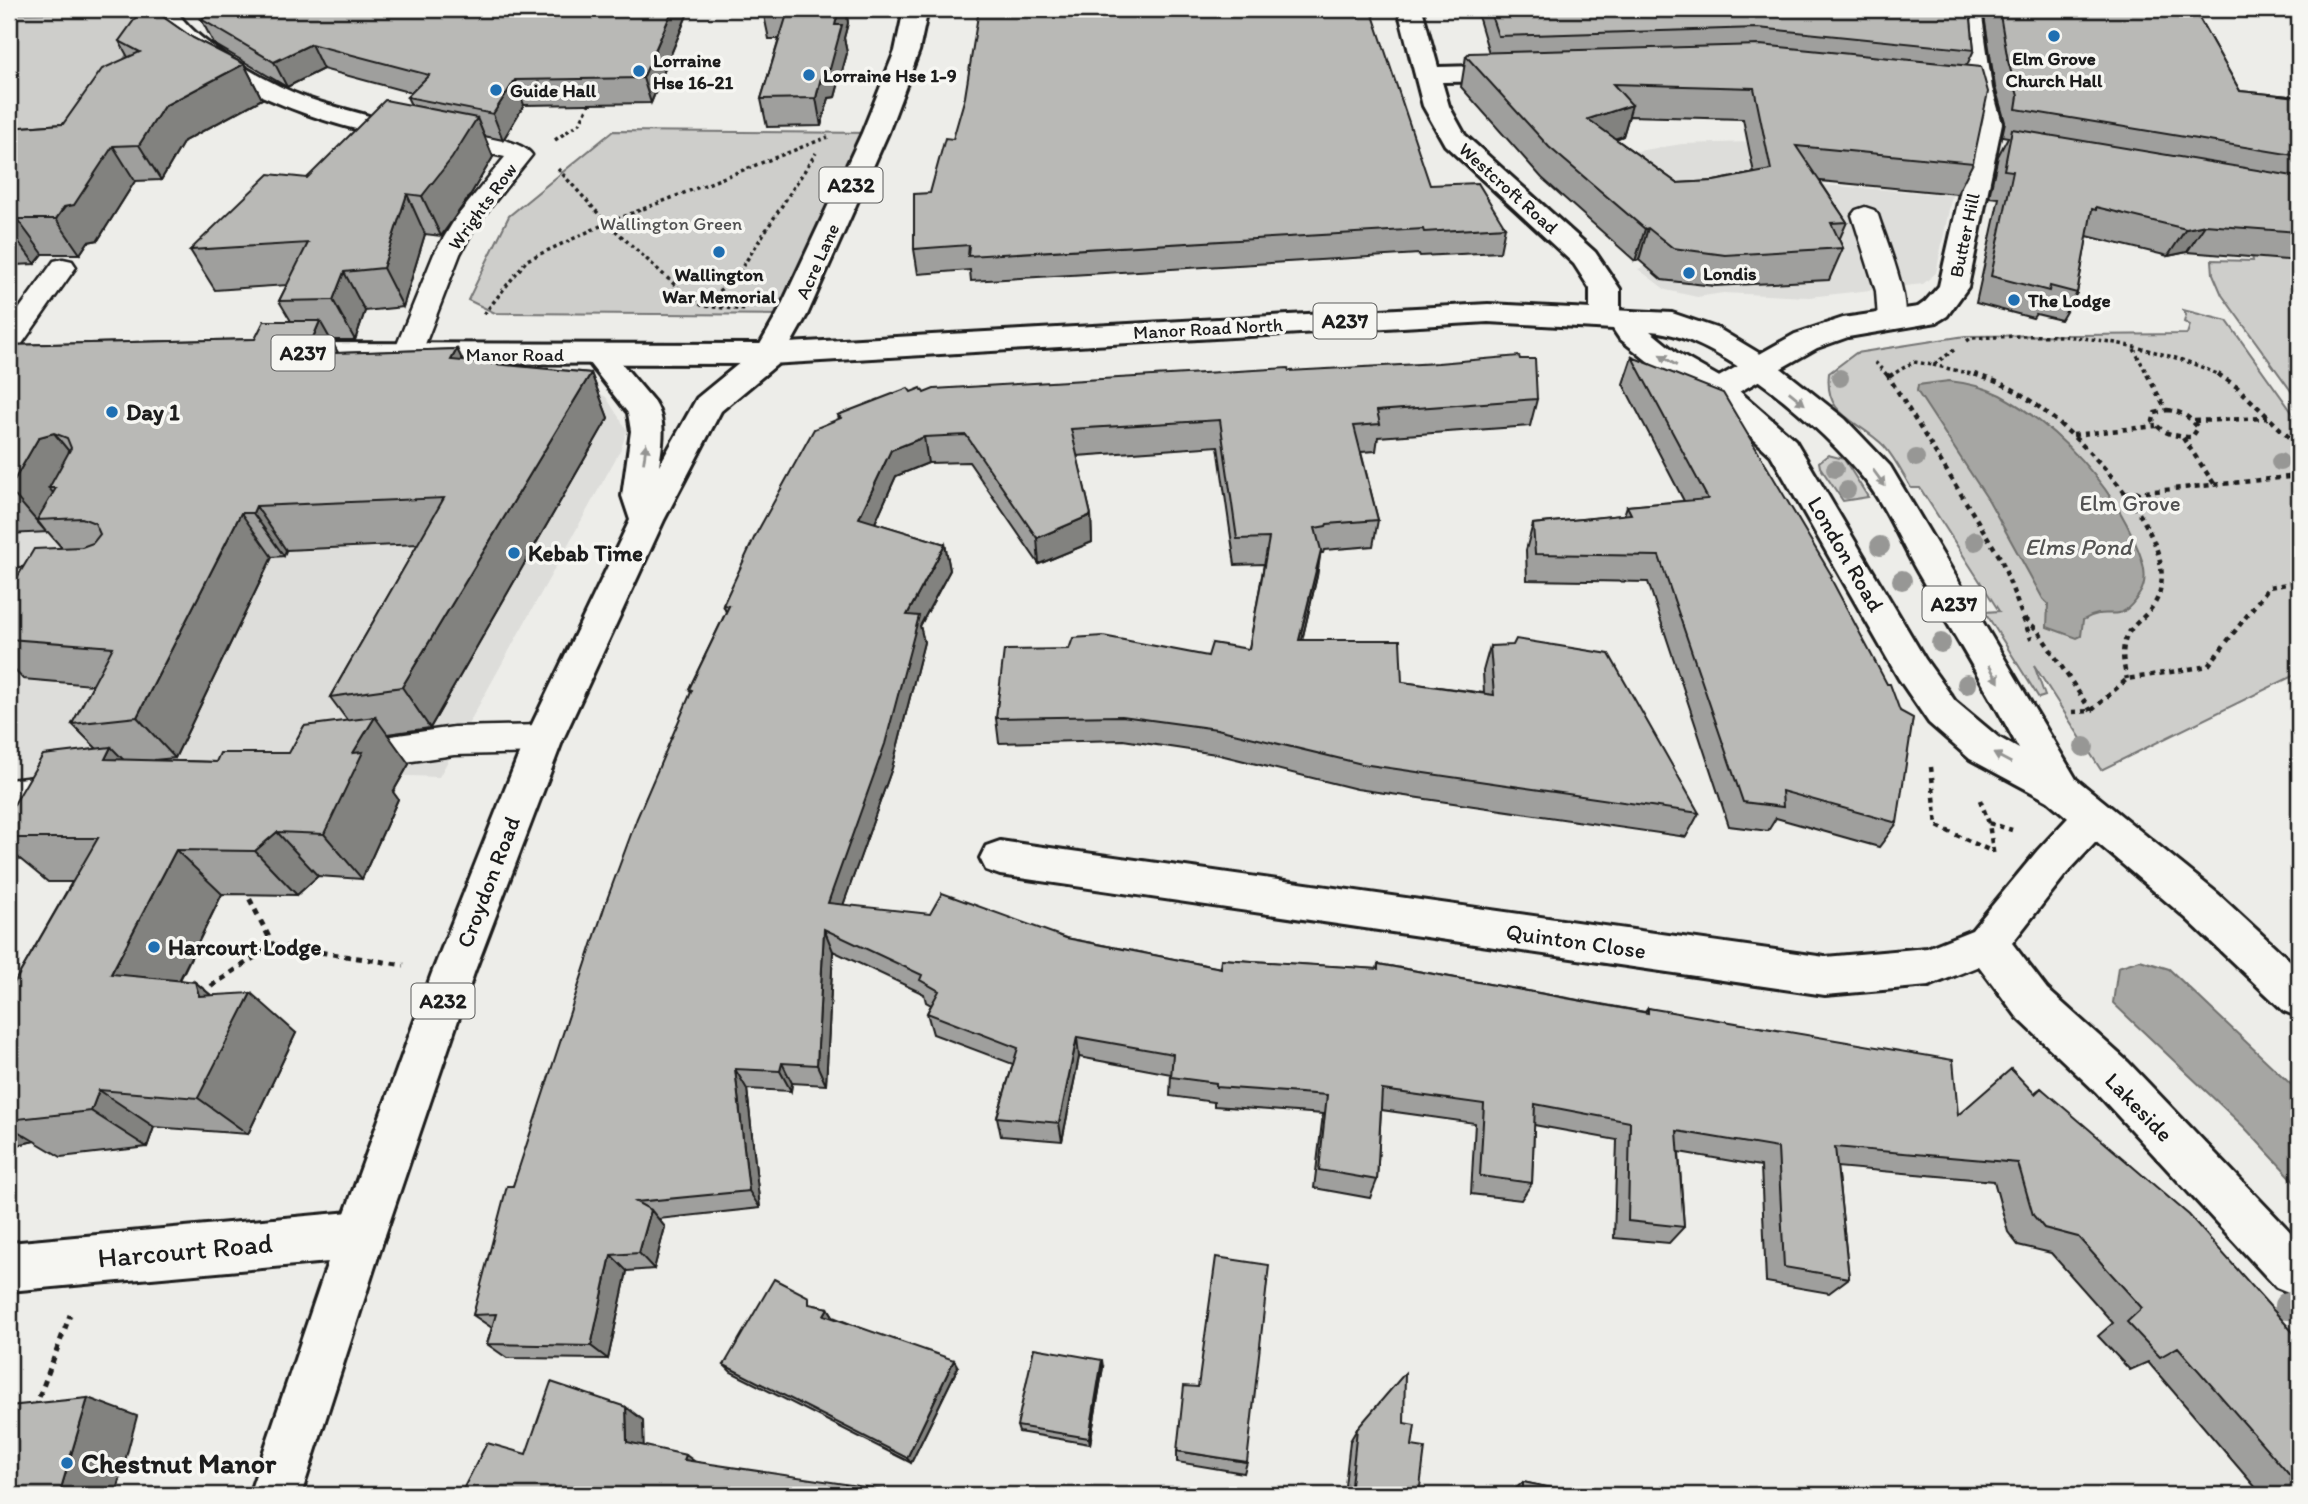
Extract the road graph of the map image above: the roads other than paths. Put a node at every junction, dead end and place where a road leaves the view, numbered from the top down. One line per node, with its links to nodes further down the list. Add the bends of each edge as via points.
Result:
1 (164, 9): 9 (main road, via 171,24 232,70 296,103)
2 (916, 9): 19 (main road, Acre Lane / A232, via 907,51 870,141 810,281)
3 (1410, 9): 6 (main road, Westcroft Road)
4 (1969, 9): 8 (main road, Butter Hill)
5 (1534, 72): 6 (main road)
6 (1427, 75): 14 (main road, Westcroft Road, via 1436,106 1454,139 1596,272)
7 (1951, 86): 8 (main road)
8 (1979, 88): 13 (main road, Butter Hill, via 1998,146 1953,287 1926,315)
9 (371, 124)
10 (418, 132): 16 (lane, Wrights Row, via 527,155 464,224 446,254)
11 (1865, 215): 13 (lane, via 1889,291)
12 (63, 267): 15 (lane)
13 (1892, 319): 20 (main road, Butter Hill, via 1806,341)
14 (1614, 320): 19 (main road, Manor Road North / A237, via 1488,313); 20 (main road, Manor Road North / A237, via 1672,323 1693,329); 21 (main road, London Road / A237, one-way to 14, via 1666,360)
15 (17, 352)
16 (408, 352): 17 (main road, Manor Road / A237); 18 (main road, Manor Road / A237)
17 (250, 354)
18 (597, 354): 19 (main road, Manor Road / A237); 22 (main road, one-way to 18, via 639,496 648,431 643,411)
19 (770, 354): 22 (main road, Croydon Road / A232, via 708,405)
20 (1761, 368): 21 (main road, Butter Hill); 30 (main road, London Road / A237, one-way to 30, via 1834,427 1878,474)
21 (1719, 390): 30 (main road, London Road / A237, one-way to 21, via 1984,748 1942,712 1912,669 1783,448)
22 (647, 520): 27 (main road, Croydon Road / A232)
23 (60, 546): 25 (lane)
24 (93, 576): 25 (lane)
25 (42, 578): 26 (lane)
26 (9, 581)
27 (544, 739): 28 (lane, via 454,741); 36 (main road, Croydon Road / A232, via 453,973)
28 (320, 758)
29 (99, 785): 31 (lane)
30 (2062, 790): 32 (main road, London Road / A237)
31 (9, 794)
32 (2093, 818): 34 (main road, Quinton Close); 35 (main road, London Road / A237, via 2202,906)
33 (1000, 858): 34 (main road, Quinton Close, via 1825,976 1929,967)
34 (1987, 943): 38 (main road, Lakeside, via 2032,1003 2112,1077)
35 (2299, 997)
36 (361, 1235): 37 (main road, Harcourt Road); 39 (main road, Croydon Road / A232)
37 (9, 1267)
38 (2293, 1269)
39 (275, 1495)

